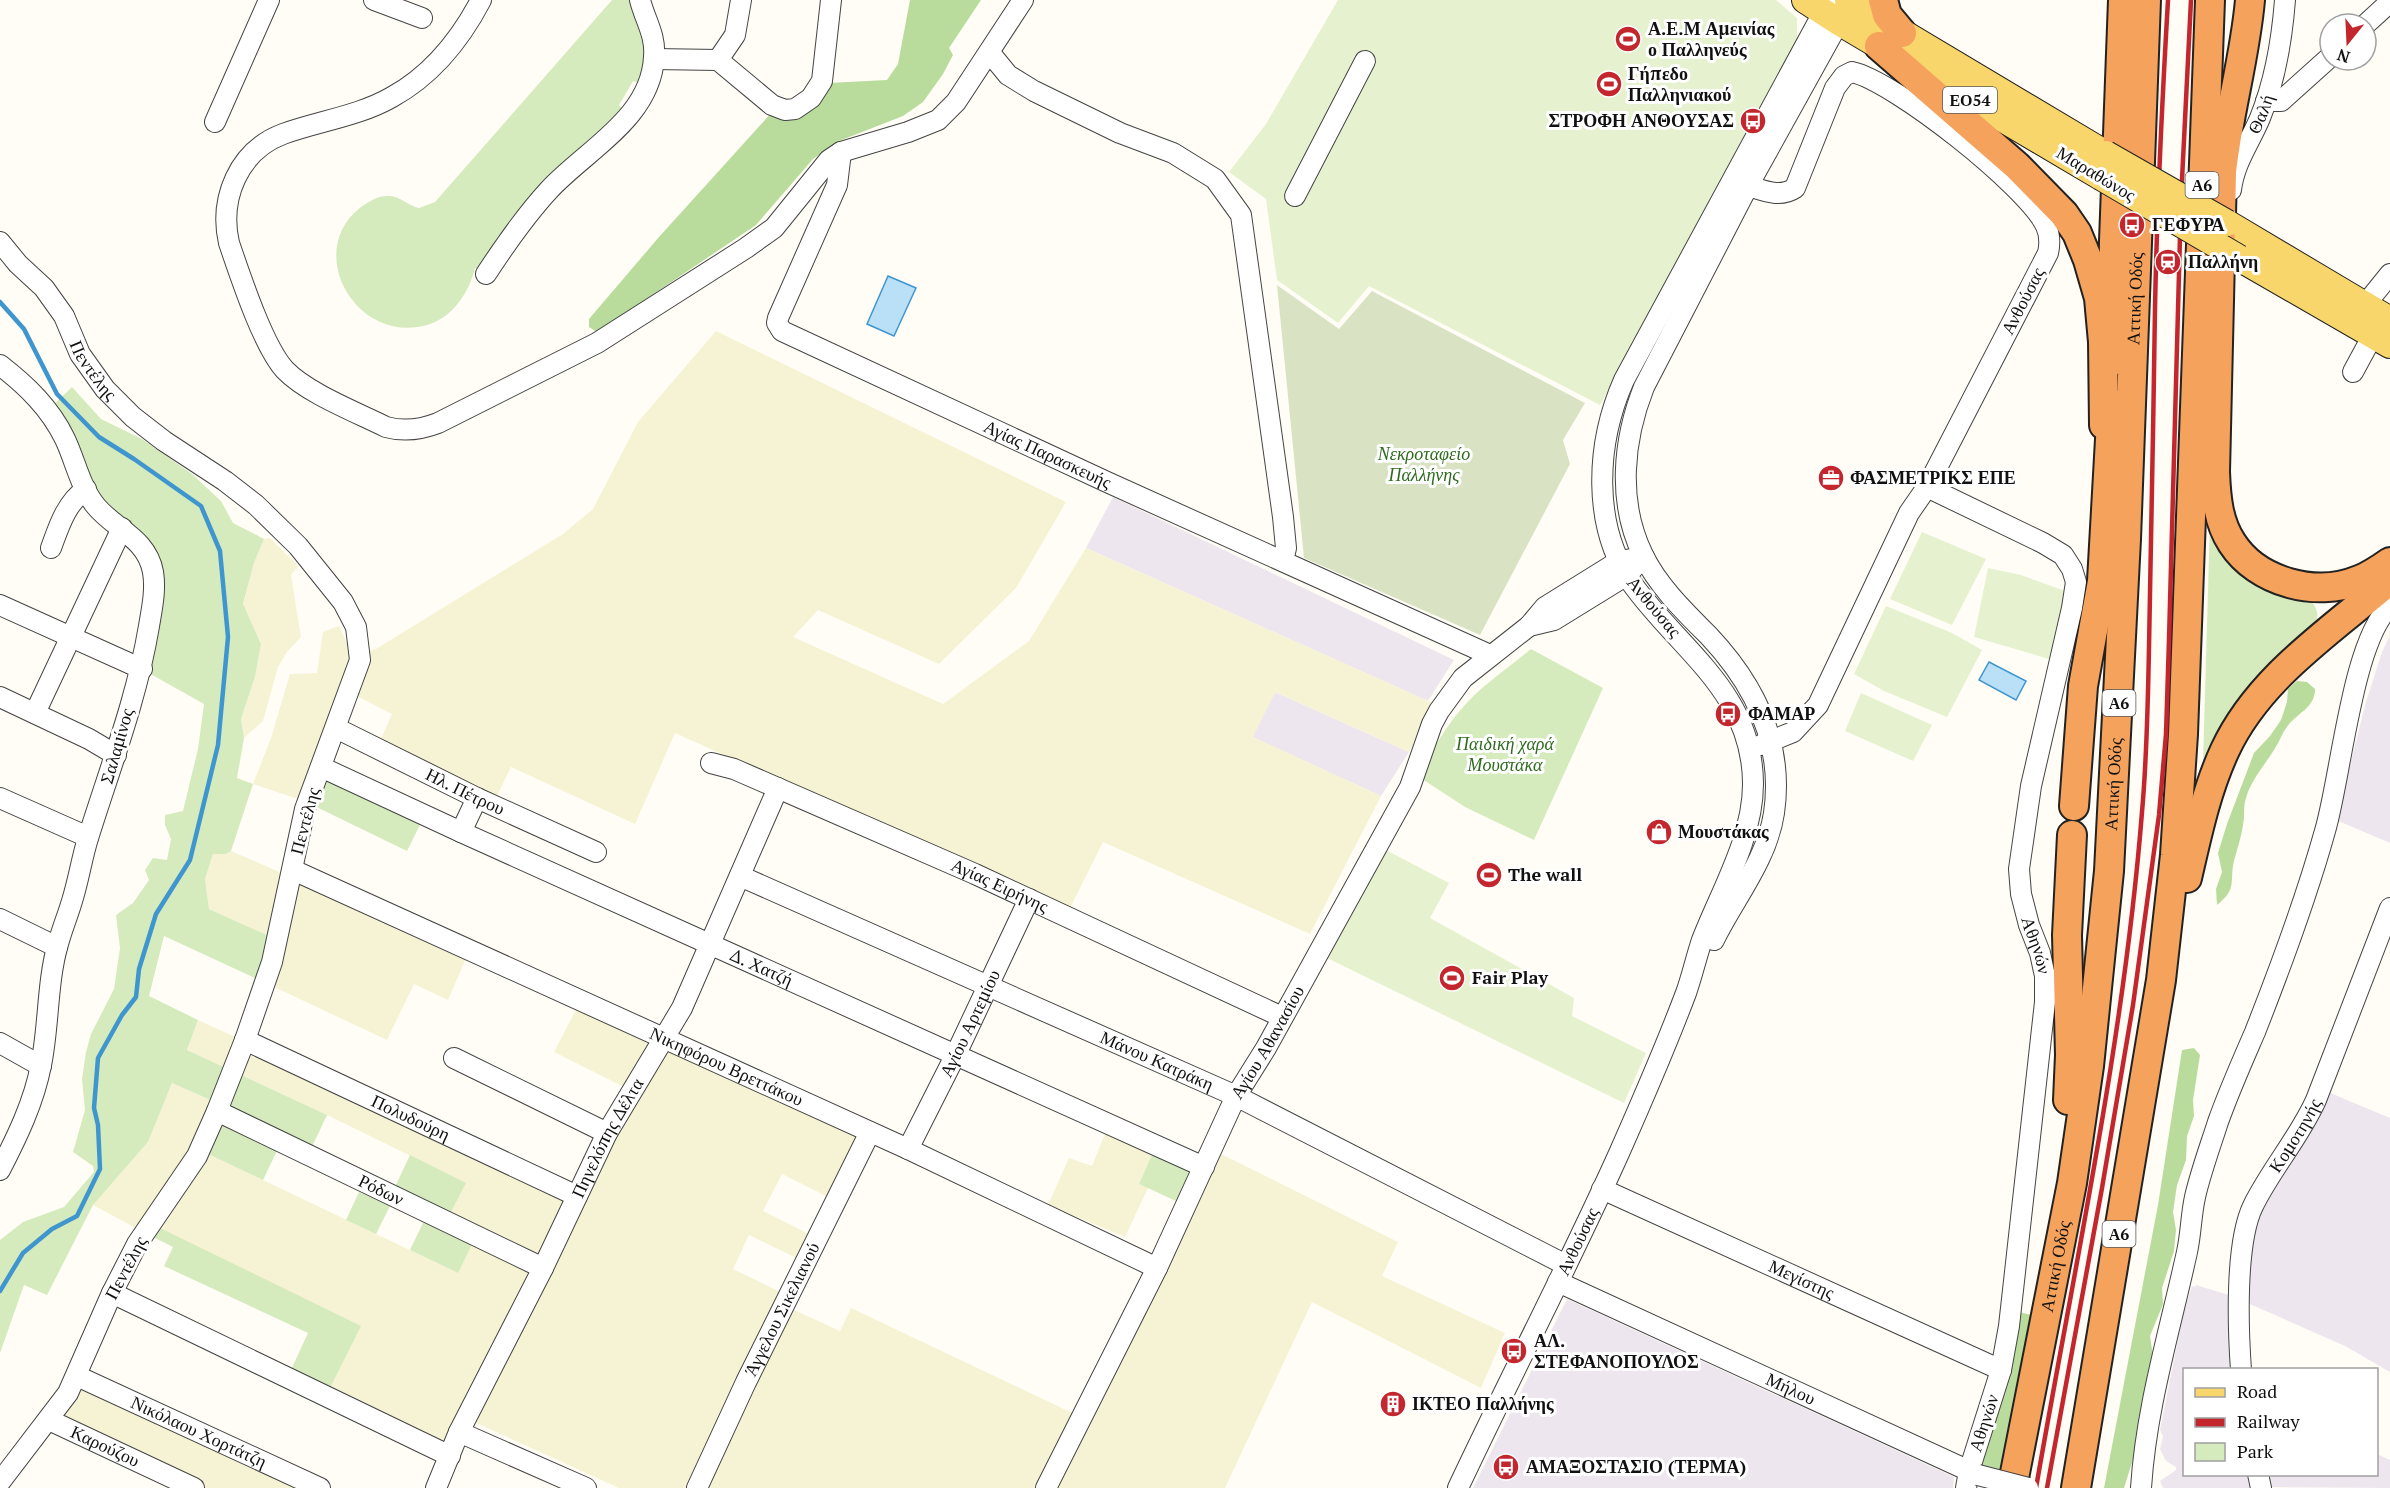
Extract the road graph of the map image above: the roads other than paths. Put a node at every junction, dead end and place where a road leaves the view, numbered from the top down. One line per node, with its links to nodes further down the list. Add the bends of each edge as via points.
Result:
1 (269, 0): 25 (street)
2 (374, 0): 17 (street)
3 (481, 0): 26 (street, via 451,48 417,81 375,105 281,134 244,164 229,194 225,216 229,243 279,362 308,388 386,427 416,430 438,423 605,338 774,228 829,160)
4 (640, 0): 20 (street, via 653,36)
5 (741, 0): 21 (street, via 735,35)
6 (831, 0): 21 (street, via 822,81 801,107 776,108)
7 (1023, 0): 19 (street)
8 (1883, 0): 18 (highway)
9 (2123, 0): 38 (highway, via 2112,403)
10 (2146, 0): 102 (highway, Αττική Οδός / Α6, via 2126,551 2109,871 2086,1090)
11 (2210, 0): 76 (highway, Α6, via 2182,734 2175,855)
12 (2250, 0): 45 (highway, via 2246,44 2222,172 2215,472 2219,510 2231,542 2246,560 2283,581 2304,586 2341,585 2357,581)
13 (2285, 0): 24 (street, Θαλή, via 2282,36)
14 (2390, 2): 16 (street)
15 (1832, 6): 18 (main road, Μαραθώνος / ΕΟ54); 28 (street, Ανθούσας); 46 (street, Ανθούσας, via 1612,406 1604,447 1603,490 1610,532)
16 (2378, 13)
17 (422, 18)
18 (1890, 40): 27 (main road, Μαραθώνος / ΕΟ54); 38 (highway, via 2064,214 2077,234 2099,298)
19 (990, 53): 26 (street, via 956,102 938,120); 44 (street, via 1008,75 1034,91 1120,133 1173,153 1215,179 1241,215 1283,517)
20 (654, 59): 21 (street); 32 (street, via 645,92 636,107 550,189 520,223)
21 (718, 60)
22 (1365, 61): 29 (street)
23 (2318, 68): 24 (street, via 2281,101)
24 (2266, 101): 30 (street, Θαλή, via 2231,185)
25 (215, 122)
26 (841, 152): 44 (street, Αγίας Παρασκευής, via 837,185 778,318 783,330)
27 (2104, 165): 30 (main road, Μαραθώνος / ΕΟ54, bridge); 35 (main road, Μαραθώνος / ΕΟ54, bridge, via 2239,258)
28 (1748, 186): 39 (street, Ανθούσας, via 1777,194 1795,188 1835,88 1852,72 1873,80 1946,129 2018,191 2046,226 2048,253); 43 (street, Ανθούσας, via 1635,408 1625,487)
29 (1295, 196)
30 (2227, 223): 34 (main road, Μαραθώνος / ΕΟ54)
31 (0, 242): 55 (street, Πεντέλης, via 44,288 64,316 80,354 105,389 133,417 256,505 298,546 343,602 356,627 360,660)
32 (486, 274)
33 (2390, 274): 34 (street)
34 (2365, 305): 35 (main road, Μαραθώνος / ΕΟ54)
35 (2384, 333): 37 (street)
36 (0, 365): 40 (street, Σαλαμίνος, via 27,387 54,419)
37 (2353, 372)
38 (2106, 482): 64 (highway, via 2102,581 2083,686)
39 (1927, 487): 56 (street, Ανθούσας, via 1909,513 1818,705 1793,732); 100 (street, Αθηνών, via 2063,555 2076,582 2031,786 2019,869 2023,905 2045,976 2045,1002)
40 (86, 489): 41 (street, Σαλαμίνος, via 95,505); 42 (street, via 70,503)
41 (122, 528): 50 (street); 52 (street, Σαλαμίνος, via 144,550 154,573)
42 (51, 548)
43 (1644, 557): 46 (street, Αγίου Αθανασίου); 56 (street, Ανθούσας, via 1675,599 1730,660 1758,705)
44 (1283, 561): 51 (street, Αγίας Παρασκευής)
45 (2390, 562)
46 (1623, 568): 51 (street, Αγίου Αθανασίου, via 1554,620 1529,626); 57 (street, Ανθούσας, via 1648,603 1723,689)
47 (2390, 580): 76 (highway, via 2288,667 2244,717 2225,749 2209,791)
48 (0, 605): 50 (street)
49 (2390, 606): 118 (street, via 2374,628 2359,672 2334,797 2315,863 2203,1167 2146,1432)
50 (71, 638): 52 (street); 54 (street)
51 (1490, 655): 79 (street, Αγίου Αθανασίου, via 1458,684 1439,711 1410,787)
52 (142, 669): 58 (street, Σαλαμίνος)
53 (0, 697): 54 (street)
54 (35, 713): 58 (street)
55 (336, 728): 60 (street, Πεντέλης); 63 (street, Ηλ. Πέτρου)
56 (1772, 741): 57 (street, Ανθούσας); 78 (street, Ανθούσας, via 1774,814 1761,853)
57 (1749, 748): 78 (street, Ανθούσας, via 1753,786 1748,824)
58 (116, 755): 67 (street, Σαλαμίνος)
59 (711, 763): 61 (street, Αγίας Ειρήνης)
60 (321, 767): 65 (street, Δ. Χατζή); 69 (street, Πεντέλης, via 305,809)
61 (778, 788): 70 (street, Πηνελόπης Δέλτα); 71 (street, Αγίας Ειρήνης)
62 (0, 798): 67 (street)
63 (477, 798): 65 (street); 68 (street, Ηλ. Πέτρου)
64 (2074, 806)
65 (461, 832): 74 (street, Δ. Χατζή)
66 (2072, 835): 102 (highway, via 2067,935 2068,1107)
67 (88, 837): 75 (street, Σαλαμίνος)
68 (596, 852)
69 (293, 870): 80 (street, Νικηφόρου Βρεττάκου); 81 (street, Πεντέλης, via 272,962)
70 (740, 876): 74 (street, Πηνελόπης Δέλτα); 77 (street, Μάνου Κατράκη)
71 (1029, 899): 77 (street, Αγίου Αρτεμίου); 79 (street, Αγίας Ειρήνης)
72 (2390, 908): 99 (street, Κομοτηνής, via 2307,1120 2249,1216 2238,1316)
73 (0, 919): 75 (street)
74 (711, 943): 80 (street, Πηνελόπης Δέλτα); 83 (street, Δ. Χατζή)
75 (57, 946): 85 (street, Σαλαμίνος)
76 (2161, 980): 117 (highway, Α6)
77 (987, 987): 83 (street, Αγίου Αρτεμίου); 86 (street, Μάνου Κατράκη)
78 (1687, 990): 93 (street, Ανθούσας)
79 (1282, 1017): 86 (street, Αγίου Αθανασίου)
80 (665, 1038): 88 (street, Νικηφόρου Βρεττάκου); 89 (street, Πηνελόπης Δέλτα)
81 (245, 1040): 87 (street, Πεντέλης); 94 (street, Πολυδούρη)
82 (0, 1043): 85 (street)
83 (956, 1054): 90 (street, Αγίου Αρτεμίου); 92 (street, Δ. Χατζή)
84 (454, 1058): 89 (street)
85 (41, 1066): 91 (street, Σαλαμίνος, via 20,1131)
86 (1236, 1096): 92 (street, Αγίου Αθανασίου); 97 (street, Μάνου Κατράκη)
87 (217, 1111): 95 (street, Ρόδων); 98 (street, Πεντέλης, via 197,1156 137,1244)
88 (870, 1132): 90 (street, Νικηφόρου Βρεττάκου); 112 (street, Άγγελου Σικελιανού)
89 (607, 1133): 94 (street, Πηνελόπης Δέλτα)
90 (908, 1149): 96 (street, Νικηφόρου Βρεττάκου)
91 (3, 1158)
92 (1204, 1167): 96 (street, Αγίου Αθανασίου)
93 (1602, 1189): 97 (street, Ανθούσας); 100 (street, Μεγίστης)
94 (577, 1196): 95 (street, Πηνελόπης Δέλτα)
95 (543, 1268): 104 (street, Πηνελόπης Δέλτα)
96 (1157, 1268): 113 (street, Αγίου Αθανασίου)
97 (1562, 1273): 106 (street, Μήλου); 114 (street, Ανθούσας)
98 (112, 1293): 101 (street, Πεντέλης); 105 (street)
99 (2241, 1368)
100 (2001, 1370): 106 (street, Αθηνών)
101 (77, 1376): 103 (street, Πεντέλης); 109 (street, Νικόλαου Χορτάτζη)
102 (2031, 1399): 115 (highway, Αττική Οδός / Α6)
103 (49, 1420): 107 (street, Πεντέλης); 108 (street, Καρούζου)
104 (459, 1432): 105 (street, Πηνελόπης Δέλτα); 111 (street)
105 (450, 1456): 110 (street, Πηνελόπης Δέλτα)
106 (1971, 1478): 116 (street, Μήλου, bridge)
107 (0, 1482)
108 (194, 1488)
109 (320, 1488)
110 (436, 1488)
111 (586, 1488)
112 (697, 1488)
113 (1046, 1488)
114 (1458, 1488)
115 (2012, 1488)
116 (2028, 1488)
117 (2076, 1488)
118 (2141, 1488)

